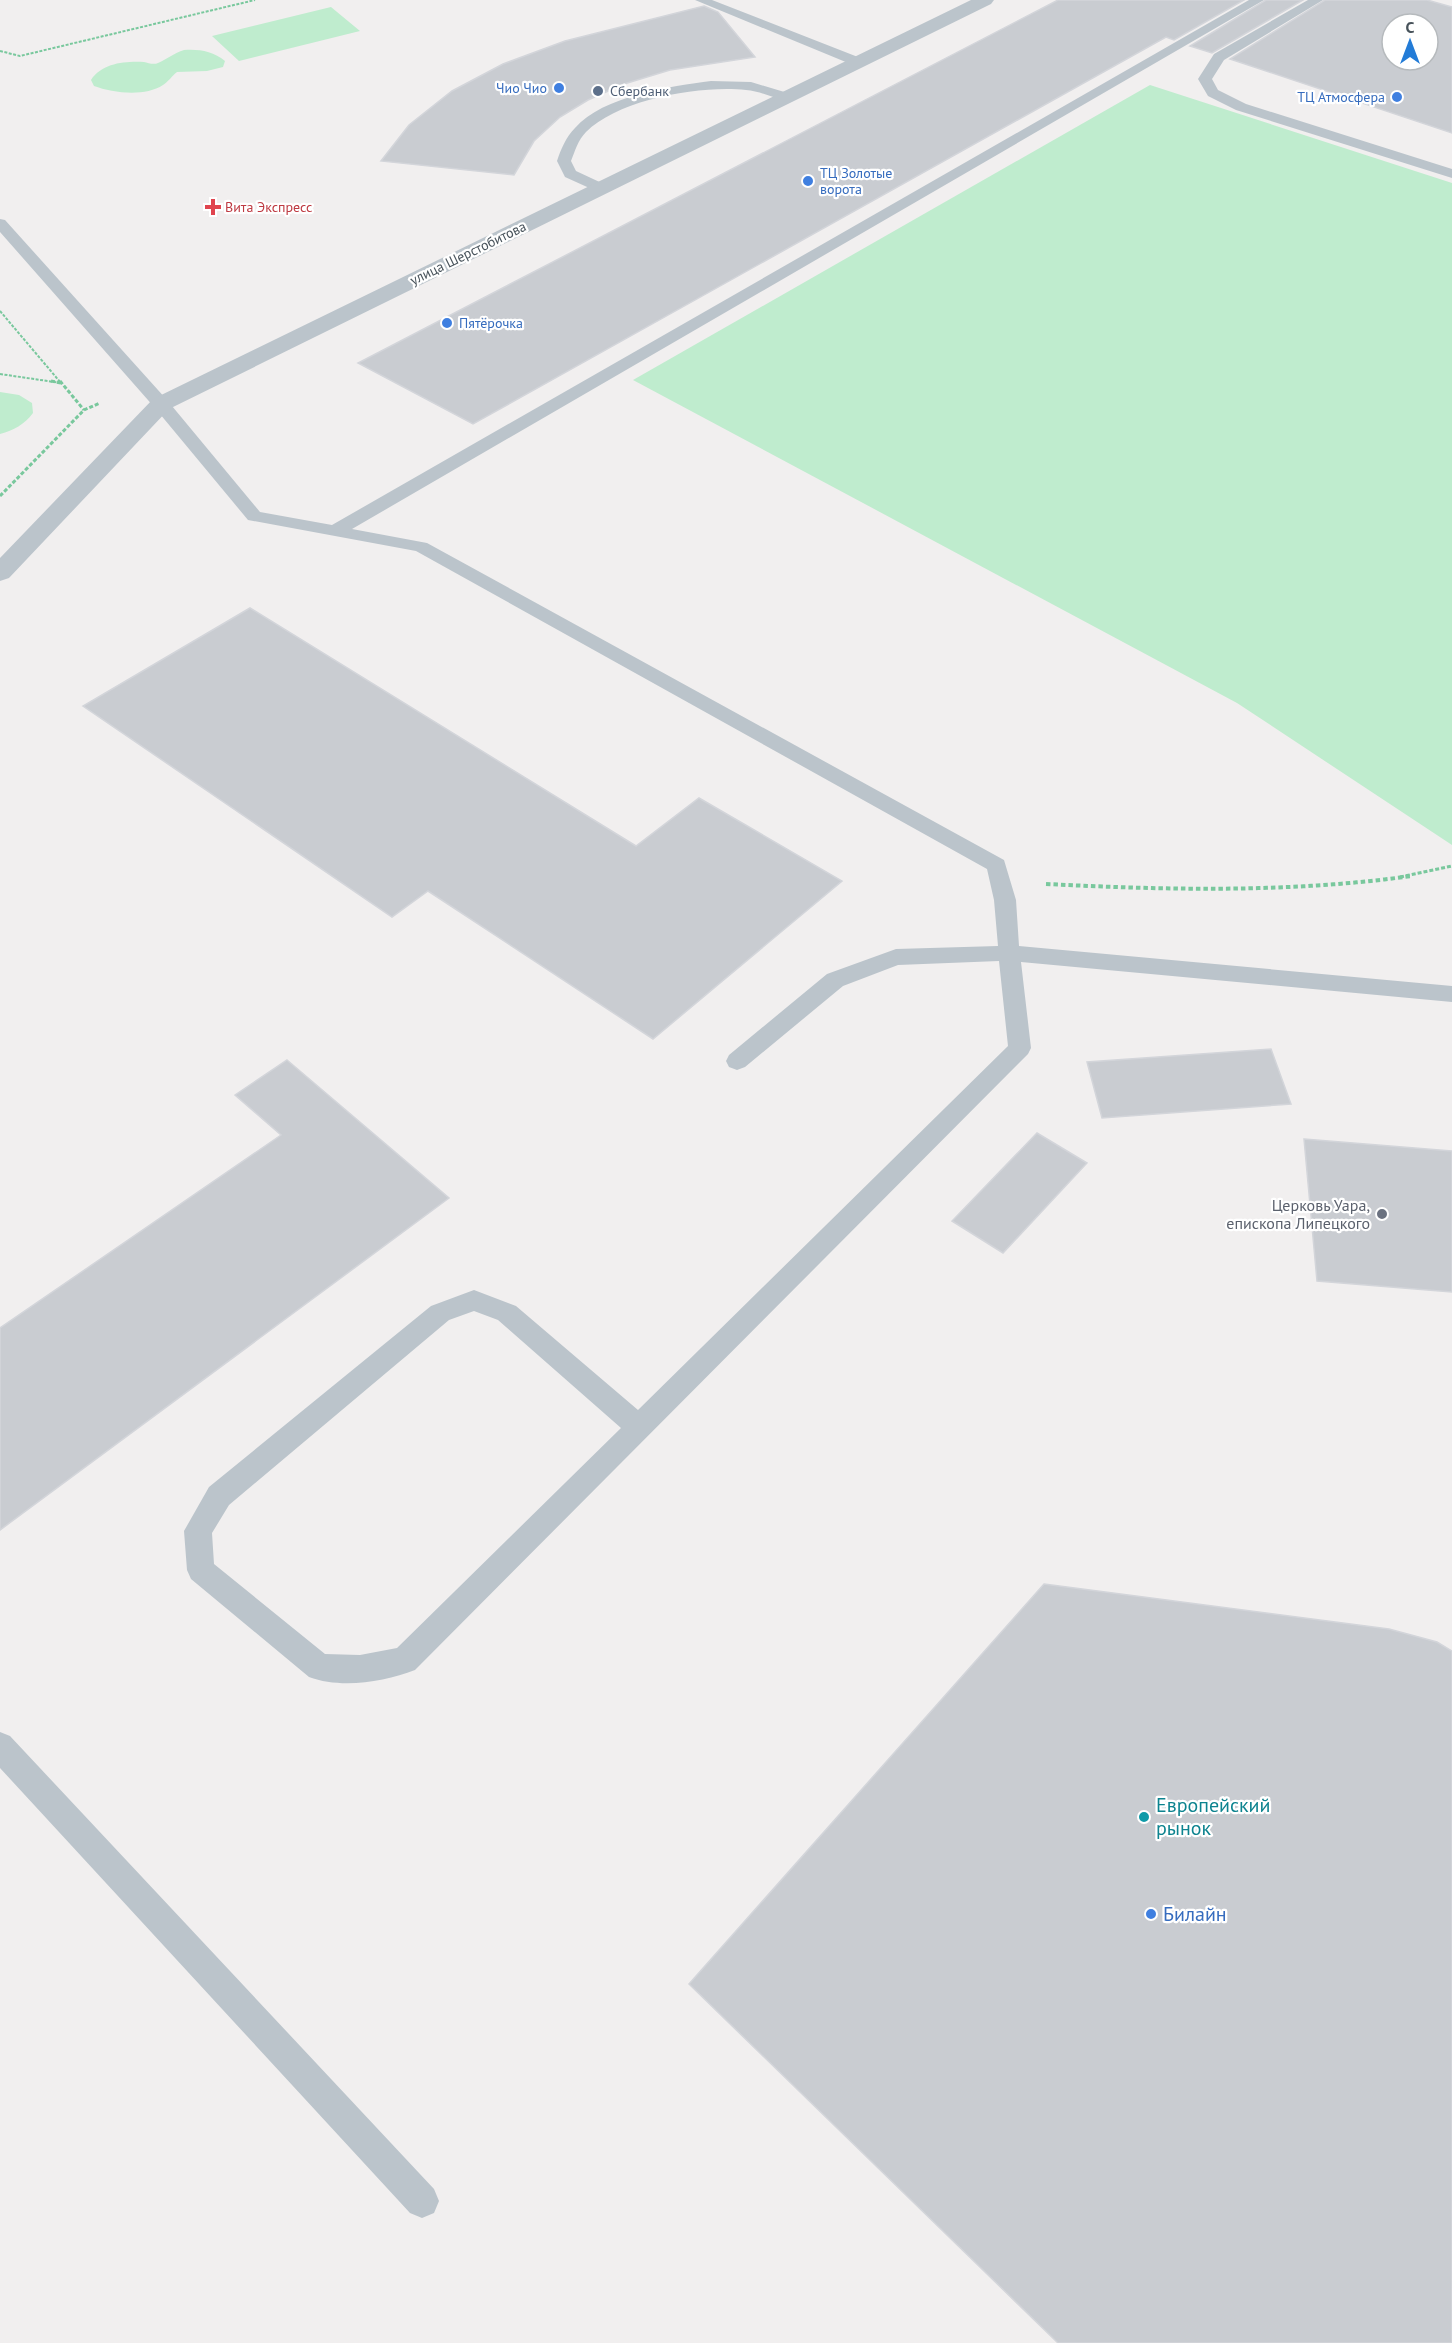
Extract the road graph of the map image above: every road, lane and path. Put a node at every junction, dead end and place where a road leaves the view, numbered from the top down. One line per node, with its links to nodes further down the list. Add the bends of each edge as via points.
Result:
1 (255, 0): 6 (path, via 20,56)
2 (701, 0): 7 (lane)
3 (985, 0): 7 (street, улица Шерстобитова)
4 (1258, 0): 17 (lane)
5 (1317, 0): 9 (lane, via 1219,57 1206,79 1213,93 1241,107)
6 (0, 51)
7 (858, 62): 8 (street, улица Шерстобитова)
8 (786, 97): 10 (street, улица Шерстобитова); 10 (lane, via 750,86 725,86 643,97 613,108 581,129 564,161 570,174)
9 (1452, 174)
10 (601, 188): 15 (street, улица Шерстобитова)
11 (0, 223): 15 (lane)
12 (0, 311): 14 (path)
13 (0, 374): 14 (path)
14 (61, 383): 16 (path)
15 (161, 404): 17 (lane, via 254,516); 18 (street, улица Шерстобитова)
16 (84, 410)
17 (335, 531): 20 (lane, via 421,547 997,865)
18 (0, 573)
19 (1452, 866): 20 (path, via 1374,880 1302,886 1143,889)
20 (1001, 882): 21 (lane)
21 (1009, 953): 22 (lane); 23 (lane, via 896,957 835,980); 24 (lane, via 1020,1048)
22 (1452, 994)
23 (737, 1061)
24 (639, 1427): 24 (lane, via 405,1660 360,1669 319,1666 201,1570 198,1531 219,1496 440,1313 474,1300 507,1313)
25 (0, 1746): 26 (lane)
26 (422, 2201)

